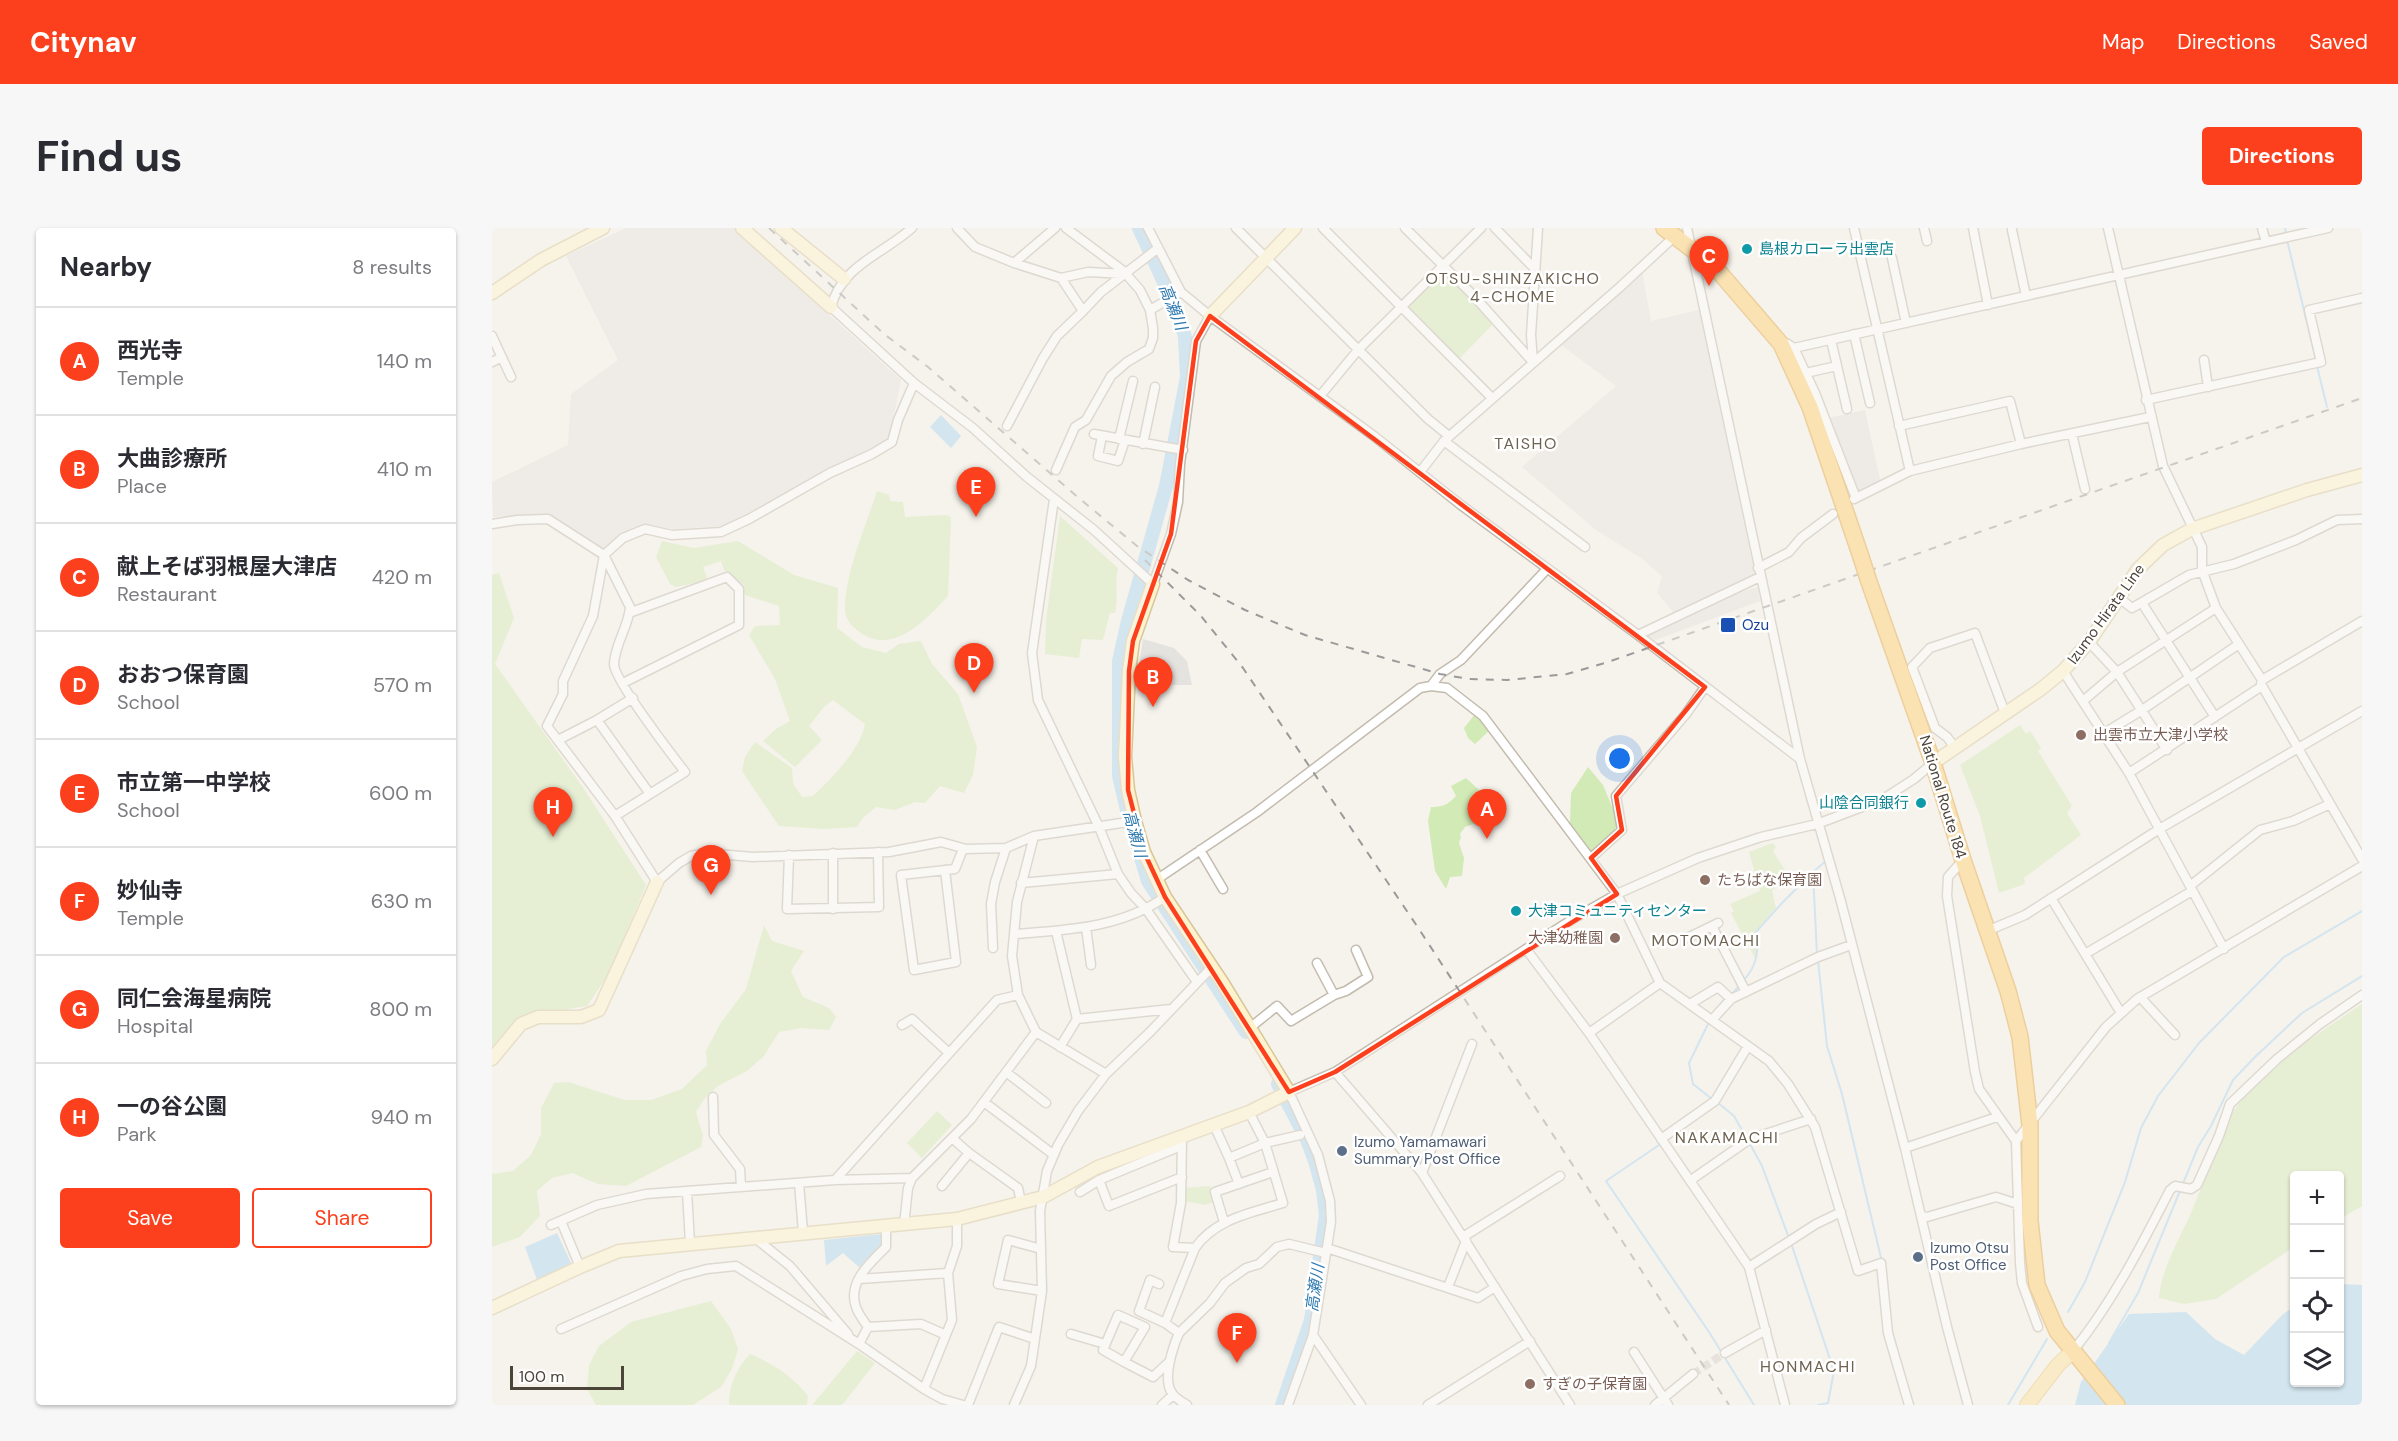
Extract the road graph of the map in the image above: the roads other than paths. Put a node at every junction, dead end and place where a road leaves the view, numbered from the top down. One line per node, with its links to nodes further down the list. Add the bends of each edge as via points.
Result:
1 (603, 228): 38 (street, via 542,260)
2 (742, 228): 42 (street)
3 (782, 228): 36 (street)
4 (912, 228): 36 (street)
5 (957, 228): 30 (street, via 975,247)
6 (1054, 228): 30 (street)
7 (1066, 228): 33 (street)
8 (1148, 228): 27 (street)
9 (1236, 228): 28 (street)
10 (1295, 228): 28 (street)
11 (1323, 228): 43 (street)
12 (1405, 228): 31 (street)
13 (1481, 228): 31 (street)
14 (1495, 228): 32 (street)
15 (1538, 228): 32 (street)
16 (1854, 228): 48 (street)
17 (1924, 228): 24 (street)
18 (1973, 228): 41 (street)
19 (2108, 228): 34 (street)
20 (2262, 228): 25 (street)
21 (2328, 228): 25 (street)
22 (1681, 230): 26 (highway, National Route 184); 57 (street)
23 (2012, 230): 39 (street)
24 (1927, 241)
25 (2266, 242): 34 (street)
26 (1691, 248): 52 (highway, National Route 184, via 1714,266); 93 (street)
27 (1158, 249): 33 (street); 37 (street)
28 (1267, 258): 46 (street); 53 (street)
29 (1892, 258): 47 (street)
30 (1014, 263): 35 (street)
31 (1444, 266): 43 (street); 57 (street)
32 (1534, 269): 57 (street)
33 (1126, 274): 35 (street, via 1088,272); 44 (street); 45 (street)
34 (2119, 275): 39 (street); 67 (street)
35 (1061, 278): 45 (street)
36 (844, 279): 42 (street)
37 (1181, 292): 44 (street); 46 (street)
38 (492, 293)
39 (2026, 296): 41 (street)
40 (2362, 298): 64 (street, via 2309,310 2321,362)
41 (1988, 304): 47 (street)
42 (831, 306): 62 (street)
43 (1401, 308): 53 (street); 66 (street)
44 (1150, 310): 79 (street, via 1153,338 1149,349 1111,376 1086,420 1075,427)
45 (1083, 311): 71 (street, via 1057,336)
46 (1210, 316): 65 (street); 78 (street, via 1196,340)
47 (1906, 323): 48 (street)
48 (1877, 329): 49 (street); 72 (street)
49 (1854, 334): 51 (street); 68 (street)
50 (492, 336): 54 (street)
51 (1831, 340): 52 (street); 58 (street)
52 (1787, 346): 80 (street, via 1815,393 1855,499); 124 (highway, National Route 184, bridge)
53 (1358, 350): 65 (street); 74 (street)
54 (502, 357): 56 (street); 60 (street)
55 (2204, 360): 64 (street)
56 (492, 362)
57 (1533, 362): 66 (street)
58 (1837, 366): 59 (street); 69 (street)
59 (1810, 372)
60 (511, 377)
61 (1133, 381): 75 (street)
62 (914, 383): 84 (street, via 973,428); 90 (street, via 892,442 872,454 721,532 672,535 645,529 623,538)
63 (1155, 387): 76 (street)
64 (2208, 387): 67 (street)
65 (1320, 396): 81 (street)
66 (1492, 398): 74 (street)
67 (2146, 400): 70 (street)
68 (1870, 403)
69 (1847, 409)
70 (2150, 417): 73 (street); 88 (street, via 2163,466)
71 (1007, 426)
72 (1899, 426): 77 (street, via 2010,401); 80 (street)
73 (2072, 434): 77 (street); 83 (street)
74 (1447, 438): 81 (street); 89 (street)
75 (1122, 440): 75 (street, via 1118,461 1098,456 1098,435); 76 (street)
76 (1143, 444): 78 (street)
77 (2021, 444): 80 (street)
78 (1183, 450): 94 (street, via 1172,534)
79 (1056, 470)
80 (1910, 471)
81 (1420, 472): 91 (street)
82 (2362, 475): 88 (street, Izumo Hirata Line)
83 (2085, 489)
84 (1054, 500): 94 (street, via 1094,530); 131 (street, via 1032,653 1038,700)
85 (1833, 514): 93 (street)
86 (2362, 519): 92 (street, via 2337,520 2235,564)
87 (492, 524): 90 (street, via 548,519)
88 (2192, 529): 92 (street, via 2202,547); 95 (street, Izumo Hirata Line, via 2150,555)
89 (1585, 547)
90 (604, 555): 98 (street, via 630,607); 119 (street, via 593,616 547,726)
91 (1547, 569): 100 (street); 109 (street)
92 (2202, 570): 96 (street); 97 (street)
93 (1759, 573): 100 (street); 123 (street)
94 (1153, 584): 129 (street, via 1133,641 1129,671 1125,757)
95 (2118, 597): 96 (street, via 2132,608); 102 (street, Izumo Hirata Line)
96 (2142, 603): 101 (street)
97 (2216, 608): 101 (street); 103 (street)
98 (629, 613): 107 (street, via 616,646 614,668); 107 (street, via 727,577 739,589 739,625)
99 (2362, 621): 108 (street)
100 (1638, 635): 110 (street)
101 (2167, 639): 105 (street); 106 (street)
102 (2090, 642): 104 (street, Izumo Hirata Line); 105 (street)
103 (2239, 644): 106 (street); 108 (street)
104 (2063, 671): 112 (street); 115 (street, Izumo Hirata Line)
105 (2117, 672): 112 (street); 113 (street)
106 (2190, 677): 113 (street); 116 (street)
107 (623, 682): 111 (street)
108 (2262, 683): 116 (street); 120 (street)
109 (1431, 686): 136 (street, via 1420,688 1257,812); 140 (street, via 1446,688 1483,716)
110 (1705, 687): 123 (street); 140 (street, via 1616,796 1622,830)
111 (633, 698): 117 (street); 126 (street, via 685,772)
112 (2083, 701): 118 (street)
113 (2142, 710): 118 (street); 122 (street)
114 (2362, 711): 120 (street)
115 (2005, 713): 121 (street, Izumo Hirata Line); 121 (street, via 1975,633 1930,648 1912,667 1935,728)
116 (2215, 717): 122 (street)
117 (597, 720): 119 (street); 126 (street)
118 (2103, 734): 125 (street)
119 (558, 740): 128 (street)
120 (2298, 748): 127 (street); 132 (street)
121 (1956, 749): 124 (street, Izumo Hirata Line)
122 (2167, 750): 125 (street)
123 (1800, 759): 130 (street)
124 (1934, 763): 130 (street, via 1883,799); 142 (highway, National Route 184)
125 (2129, 773): 132 (street)
126 (650, 794): 128 (street)
127 (2330, 804): 141 (street); 149 (street, via 2293,821 2260,830)
128 (615, 816): 147 (street)
129 (1136, 821): 131 (street); 146 (street)
130 (1817, 824): 151 (street, via 1698,858); 161 (street)
131 (1099, 827): 133 (street); 145 (street)
132 (2161, 828): 149 (street); 153 (street)
133 (1034, 836): 134 (street); 148 (street)
134 (1006, 848): 135 (street); 162 (street, via 991,904)
135 (963, 849): 137 (street, via 941,842); 144 (street, via 955,869)
136 (1200, 850): 146 (street); 150 (street)
137 (878, 852): 138 (street); 154 (street, via 879,907)
138 (833, 853): 139 (street); 154 (street)
139 (789, 855): 147 (street, via 705,853 691,856); 154 (street, via 787,909)
140 (1591, 858): 151 (street)
141 (2362, 859)
142 (1963, 860): 158 (highway, National Route 184); 201 (street, via 1948,877 1947,896 1975,1072 1979,1089)
143 (2362, 866): 164 (street)
144 (945, 870): 144 (street, via 901,875 914,970 956,962)
145 (1118, 874): 148 (street); 155 (street)
146 (1156, 880): 152 (street)
147 (657, 882): 192 (street, via 599,1010 581,1017 538,1017 521,1024)
148 (1022, 883): 159 (street)
149 (2191, 888): 164 (street); 166 (street)
150 (1223, 889)
151 (1617, 894): 163 (street); 171 (street)
152 (1165, 897): 155 (street); 169 (street)
153 (2051, 898): 158 (street, via 2025,915); 166 (street)
154 (833, 909)
155 (1146, 909): 156 (street); 170 (street)
156 (1086, 927): 157 (street); 168 (street)
157 (1056, 931): 159 (street); 181 (street)
158 (1987, 931): 204 (highway, National Route 184, via 2020,1036)
159 (1015, 934): 173 (street, via 1012,956)
160 (1685, 939): 172 (street, via 1715,924)
161 (1851, 945): 172 (street); 211 (street)
162 (993, 948)
163 (1526, 948): 186 (street); 194 (street)
164 (2224, 949): 176 (street)
165 (1356, 950): 174 (street, via 1368,977)
166 (2085, 954): 180 (street)
167 (1317, 963): 174 (street)
168 (1091, 965)
169 (1212, 967): 170 (street); 184 (street)
170 (1197, 982): 179 (street)
171 (1660, 983): 178 (street); 186 (street)
172 (1746, 992): 177 (street)
173 (1018, 995): 185 (street); 191 (street, via 997,1000)
174 (1334, 995): 184 (street, via 1291,1021 1277,1006)
175 (2362, 995): 271 (street, via 2277,1059 2230,1104 2197,1185 2170,1190)
176 (2140, 998): 180 (street); 187 (street)
177 (1731, 999): 178 (street, via 1718,987); 182 (street)
178 (1690, 1004): 182 (street)
179 (1171, 1009): 181 (street); 195 (street)
180 (2121, 1013): 204 (street)
181 (1077, 1019): 190 (street)
182 (1712, 1020): 189 (street)
183 (902, 1025): 191 (street, via 912,1019)
184 (1251, 1027): 196 (street)
185 (1036, 1032): 190 (street); 193 (street)
186 (1589, 1034): 207 (street)
187 (2175, 1035)
188 (1472, 1044): 216 (street)
189 (1748, 1046): 202 (street, via 1770,1061); 207 (street, via 1715,1101)
190 (1060, 1047): 195 (street)
191 (949, 1053): 220 (street)
192 (492, 1059)
193 (1006, 1072): 198 (street); 199 (street)
194 (1335, 1072): 196 (street); 216 (street)
195 (1106, 1074): 213 (street, via 1078,1111)
196 (1289, 1092): 200 (street); 246 (street, via 1318,1155 1330,1201)
197 (713, 1097): 226 (street, via 714,1135 740,1169)
198 (984, 1102): 206 (street); 213 (street)
199 (1046, 1103)
200 (1249, 1112): 203 (street); 210 (street)
201 (1997, 1117): 208 (street); 211 (street)
202 (1811, 1119): 222 (street, via 1750,1138); 232 (street)
203 (1214, 1125): 209 (street); 214 (street)
204 (2030, 1125): 208 (street); 271 (highway, National Route 184, via 2030,1221 2035,1276 2046,1311)
205 (1300, 1135): 210 (street)
206 (952, 1138): 212 (street); 219 (street)
207 (1661, 1139): 222 (street)
208 (2016, 1141): 231 (street)
209 (1182, 1142): 218 (street); 221 (street); 229 (street, via 1098,1167)
210 (1265, 1143): 214 (street); 215 (street)
211 (1905, 1149): 233 (street)
212 (969, 1153): 225 (street); 230 (street, via 1018,1188)
213 (1054, 1155): 229 (street)
214 (1229, 1158): 224 (street)
215 (1273, 1172): 224 (street); 236 (street, via 1283,1203)
216 (1422, 1173): 242 (street)
217 (1560, 1176): 242 (street)
218 (1182, 1177): 221 (street, via 1109,1206); 244 (street, via 1173,1247)
219 (912, 1178): 220 (street); 238 (street)
220 (835, 1180): 223 (street)
221 (1099, 1180): 228 (street)
222 (1692, 1180): 248 (street)
223 (799, 1183): 226 (street); 240 (street)
224 (1239, 1184): 236 (street, via 1215,1192)
225 (942, 1186)
226 (741, 1187): 227 (street)
227 (687, 1191): 235 (street, via 597,1204); 243 (street)
228 (1080, 1191)
229 (1043, 1197): 230 (street); 245 (street)
230 (1021, 1202): 234 (street)
231 (2018, 1204): 233 (street, via 1996,1197); 258 (street, via 2022,1283)
232 (1841, 1212): 248 (street); 289 (street, via 1858,1271 1881,1263 1888,1333)
233 (1922, 1216): 290 (street)
234 (957, 1219): 238 (street); 249 (street, via 957,1246)
235 (561, 1221): 237 (street); 247 (street)
236 (1224, 1222): 244 (street, via 1208,1232)
237 (551, 1225)
238 (904, 1225): 239 (street)
239 (886, 1227): 240 (street); 250 (street, via 886,1247)
240 (802, 1232): 241 (street)
241 (754, 1237): 243 (street); 267 (street, via 790,1266)
242 (1465, 1239): 252 (street); 253 (street)
243 (690, 1243): 247 (street, via 619,1251)
244 (1195, 1248): 256 (street)
245 (1041, 1249): 254 (street); 254 (street, via 1008,1240 998,1284)
246 (1326, 1251): 252 (street); 261 (street, via 1289,1244 1277,1247 1258,1264 1225,1283); 264 (street)
247 (580, 1267): 255 (street)
248 (1749, 1267): 260 (street)
249 (948, 1273): 250 (street); 263 (street, via 952,1320)
250 (859, 1279): 257 (street, via 854,1297)
251 (1159, 1284): 256 (street, via 1150,1280 1139,1311)
252 (1448, 1287): 253 (street, via 1478,1298)
253 (1495, 1287): 266 (street)
254 (1042, 1292): 265 (street)
255 (492, 1308)
256 (1165, 1323): 261 (street)
257 (868, 1327): 263 (street, via 921,1324); 267 (street)
258 (2038, 1327)
259 (561, 1329): 267 (street, via 681,1276 736,1266)
260 (1766, 1330): 270 (street); 288 (street)
261 (1179, 1333): 272 (street)
262 (1071, 1334): 268 (street)
263 (946, 1335): 275 (street)
264 (1313, 1335): 283 (street); 284 (street)
265 (1035, 1339): 279 (street, via 999,1327); 280 (street, via 1031,1366)
266 (1530, 1341): 285 (street); 286 (street)
267 (857, 1342): 275 (street)
268 (1105, 1344): 273 (street, via 1103,1350); 273 (street, via 1118,1315 1144,1327)
269 (1634, 1352): 277 (street)
270 (1725, 1353)
271 (2077, 1357): 291 (main road, via 2058,1365); 292 (highway, National Route 184)
272 (1170, 1360): 273 (street, via 1153,1377); 276 (street)
273 (1124, 1362)
274 (1693, 1374): 277 (street)
275 (924, 1389): 278 (street)
276 (1173, 1395): 281 (street); 282 (street)
277 (1666, 1401): 287 (street)
278 (963, 1405)
279 (968, 1405)
280 (1014, 1405)
281 (1162, 1405)
282 (1187, 1405)
283 (1288, 1405)
284 (1361, 1405)
285 (1428, 1405)
286 (1570, 1405)
287 (1655, 1405)
288 (1785, 1405)
289 (1909, 1405)
290 (1968, 1405)
291 (2027, 1405)
292 (2117, 1405)

